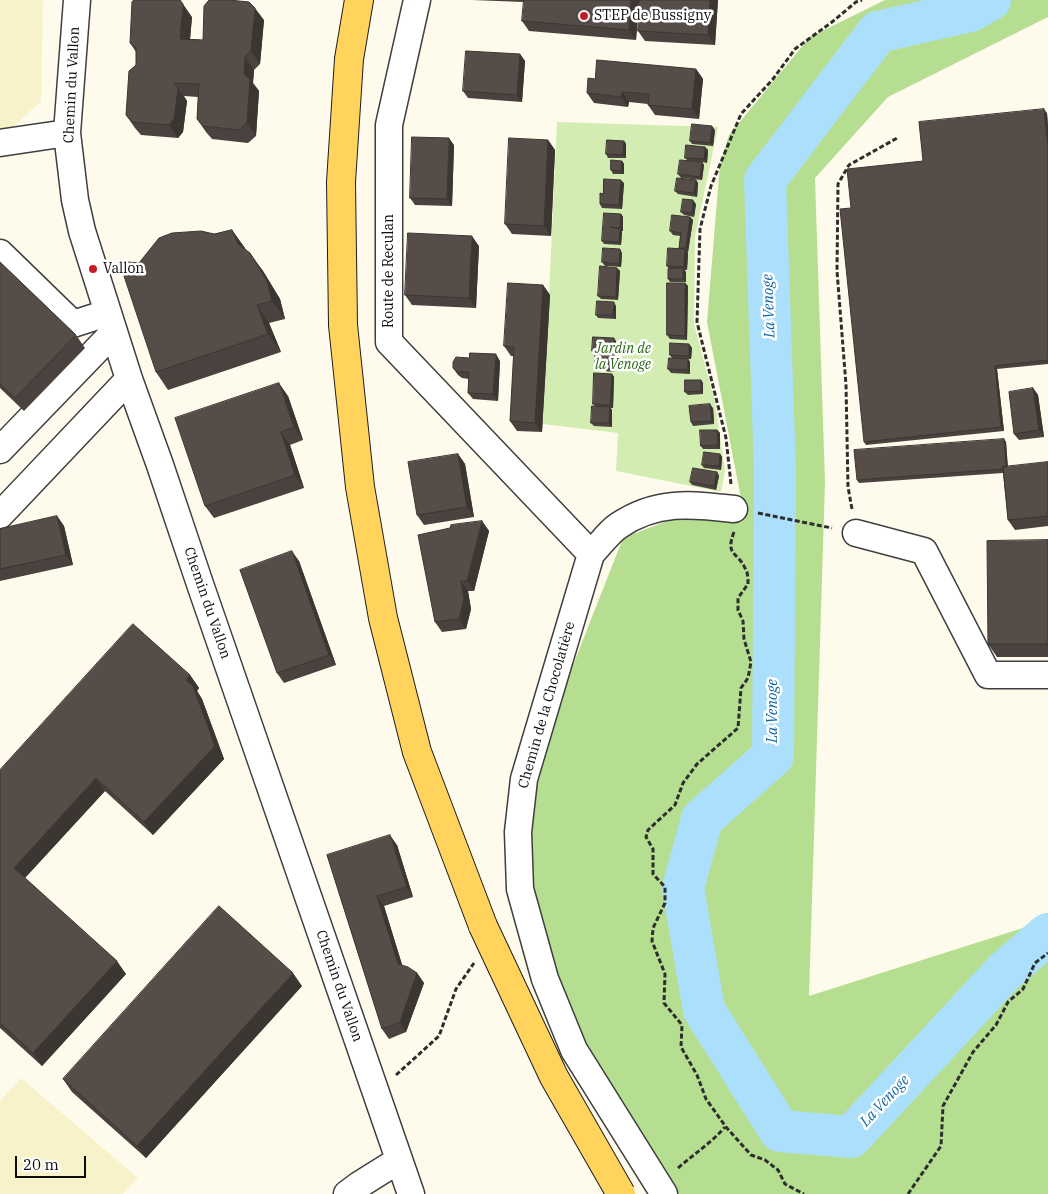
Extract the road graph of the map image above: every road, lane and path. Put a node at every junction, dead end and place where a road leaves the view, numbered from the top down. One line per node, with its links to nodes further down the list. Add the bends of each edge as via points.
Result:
1 (77, 0): 5 (street, Chemin du Vallon)
2 (358, 0): 26 (main road, bridge, via 349,60 341,182 343,325 360,488 383,618 417,752 483,926 554,1077)
3 (417, 0): 16 (street, Route de Reculan, via 389,125 389,342)
4 (862, 0): 12 (path, via 795,49 741,114 711,186 700,229 696,322)
5 (67, 133): 7 (street); 9 (street, Chemin du Vallon, via 75,200)
6 (899, 137): 15 (path, via 849,165 838,184 837,271 846,385 848,487)
7 (0, 143)
8 (0, 253): 9 (street, via 73,324)
9 (110, 323): 10 (street, Chemin du Vallon); 11 (street)
10 (129, 380): 13 (street); 22 (street, Chemin du Vallon)
11 (4, 438)
12 (745, 511): 14 (path); 16 (street, Chemin de la Chocolatière, via 693,504 654,508 618,526); 21 (path, via 730,543 733,553 746,569 748,584 738,598 751,662 748,678 741,688 738,728 697,764 683,783 675,805 648,830 646,836 653,850 653,874 665,887 665,902 653,928 652,941 665,974 664,1003 682,1025 681,1047 706,1099)
13 (0, 515)
14 (818, 525)
15 (856, 533): 17 (street, via 924,551 988,675)
16 (591, 554): 23 (street, Chemin de la Chocolatière, via 524,779 518,832 520,889 545,979 574,1050)
17 (1048, 675)
18 (1048, 953): 28 (path, via 1035,963 1022,989 1008,1002 996,1025 973,1052 943,1106 940,1146)
19 (476, 960): 20 (path, via 456,989 439,1036)
20 (405, 1067)
21 (726, 1126): 23 (path); 27 (path, via 751,1154 778,1170 785,1184)
22 (399, 1160): 24 (street); 25 (street, Chemin du Vallon)
23 (660, 1187)
24 (347, 1194)
25 (411, 1194)
26 (621, 1194)
27 (804, 1194)
28 (908, 1194)

